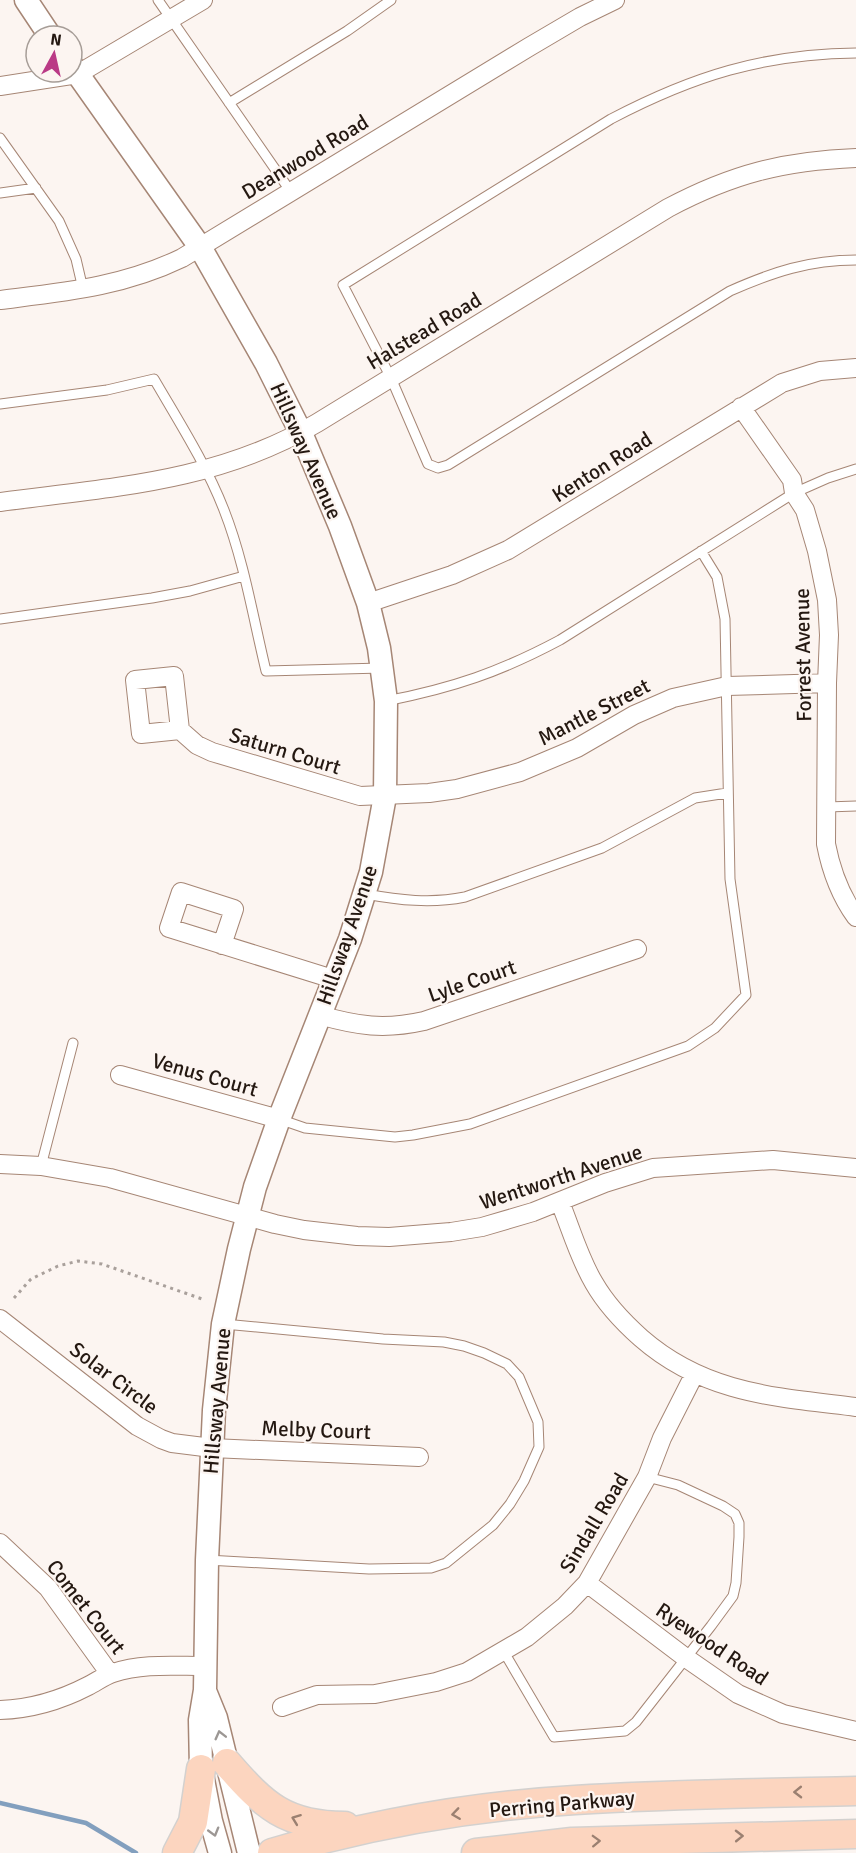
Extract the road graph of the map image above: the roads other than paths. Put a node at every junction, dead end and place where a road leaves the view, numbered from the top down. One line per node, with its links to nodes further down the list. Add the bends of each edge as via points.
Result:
1 (26, 0): 7 (street)
2 (158, 0): 6 (lane)
3 (203, 0): 6 (street)
4 (391, 0): 13 (lane)
5 (609, 1): 17 (street, Deanwood Road)
6 (171, 19): 9 (street); 13 (lane)
7 (42, 24)
8 (856, 53): 24 (lane, via 750,64 682,84 646,100 343,285)
9 (84, 65)
10 (24, 81): 12 (street)
11 (84, 83): 19 (street, Hillsway Avenue)
12 (0, 86)
13 (229, 103): 17 (lane)
14 (0, 138): 16 (lane)
15 (856, 158): 24 (street, Halstead Road, via 766,168 700,191)
16 (36, 188): 18 (lane); 21 (lane, via 67,237)
17 (291, 192): 19 (street, Deanwood Road)
18 (0, 193)
19 (200, 247): 21 (street, Deanwood Road, via 146,274); 27 (street, Hillsway Avenue)
20 (856, 260): 24 (lane, via 807,263 730,291 438,468 428,464)
21 (83, 289): 22 (street, Deanwood Road)
22 (0, 300)
23 (856, 368): 26 (street, Kenton Road, via 801,375)
24 (391, 378): 27 (street, Halstead Road)
25 (0, 404): 29 (lane, via 107,390 154,379)
26 (741, 407): 30 (street, Forrest Avenue, via 792,480); 34 (street, Kenton Road, via 508,550 452,575)
27 (301, 433): 29 (street, Halstead Road, via 259,453); 34 (street, Hillsway Avenue)
28 (856, 469): 30 (lane)
29 (207, 470): 31 (street, Halstead Road); 33 (lane)
30 (794, 493): 32 (lane); 37 (street, Forrest Avenue, via 805,510 823,574 829,634)
31 (0, 502)
32 (701, 551): 38 (lane, via 717,578 723,600); 39 (lane, via 526,658 461,684)
33 (244, 576): 35 (lane, via 162,596); 36 (lane, via 266,671)
34 (368, 603): 36 (street, Hillsway Avenue)
35 (0, 619)
36 (382, 668): 39 (street, Hillsway Avenue)
37 (827, 684): 38 (street, Mantle Street); 44 (street, Forrest Avenue)
38 (727, 686): 41 (lane); 42 (street, Mantle Street, via 699,690 653,705 577,748 520,772 457,789)
39 (386, 701): 42 (street, Hillsway Avenue)
40 (180, 730): 42 (street, Saturn Court, via 212,752 360,796)
41 (727, 793): 45 (lane, via 695,798 602,848 465,897 418,902); 53 (lane, via 730,879 746,995 700,1039 470,1125 413,1136 305,1128)
42 (385, 796): 45 (street, Hillsway Avenue)
43 (856, 806): 44 (lane)
44 (827, 807): 46 (street, Forrest Avenue, via 830,864)
45 (365, 894): 49 (street, Hillsway Avenue)
46 (856, 917)
47 (222, 945): 49 (street)
48 (637, 949): 50 (street, Lyle Court, via 400,1026 365,1026)
49 (333, 979): 50 (street, Hillsway Avenue)
50 (319, 1015): 53 (street, Hillsway Avenue)
51 (73, 1043): 55 (lane)
52 (120, 1074): 53 (street, Venus Court)
53 (279, 1119): 58 (street, Hillsway Avenue)
54 (0, 1164): 55 (street, Wentworth Avenue)
55 (41, 1166): 58 (street, Wentworth Avenue, via 110,1178)
56 (856, 1168): 57 (street, Wentworth Avenue, via 772,1160 653,1168)
57 (560, 1202): 58 (street, Wentworth Avenue, via 482,1227 419,1236 330,1234); 61 (street, via 593,1282 615,1313 647,1343)
58 (247, 1217): 60 (street, Hillsway Avenue)
59 (0, 1319): 63 (street, Solar Circle, via 137,1426 172,1443)
60 (223, 1324): 63 (street, Hillsway Avenue); 67 (lane, via 444,1342 484,1353 507,1364 519,1377 538,1422 539,1447 510,1504 493,1525 446,1563 431,1568 369,1569)
61 (694, 1375): 62 (street, via 754,1393); 65 (street, Sindall Road)
62 (856, 1407)
63 (212, 1448): 64 (street, Melby Court); 67 (street, Hillsway Avenue)
64 (418, 1457)
65 (647, 1477): 68 (street, Sindall Road); 70 (lane, via 678,1485 723,1506 735,1514 739,1523 733,1596)
66 (0, 1543): 72 (street, Comet Court, via 48,1587)
67 (207, 1560): 71 (street, Hillsway Avenue)
68 (587, 1583): 69 (street, Sindall Road, via 527,1637); 70 (street, Ryewood Road)
69 (504, 1652): 70 (lane, via 554,1737 625,1731); 73 (street, Sindall Road, via 467,1672 436,1682 375,1694 317,1695)
70 (686, 1659): 75 (street, Ryewood Road, via 738,1694 783,1714)
71 (204, 1666): 72 (street, via 156,1666); 76 (street, Hillsway Avenue, via 205,1690 216,1718)
72 (110, 1674): 74 (street, via 50,1702)
73 (282, 1707)
74 (0, 1710)
75 (856, 1731)
76 (214, 1766): 78 (main road, one-way to 76, via 322,1826 300,1821 277,1811); 80 (main road); 81 (street, Hillsway Avenue, one-way to 81, via 210,1821); 82 (street, Hillsway Avenue)
77 (856, 1791): 78 (main road, Perring Parkway, one-way to 78, via 573,1800)
78 (374, 1827): 83 (main road, Perring Parkway)
79 (856, 1834): 84 (main road, Perring Parkway, one-way to 79, via 572,1842)
80 (177, 1853)
81 (220, 1853)
82 (249, 1853)
83 (272, 1853)
84 (476, 1853)

